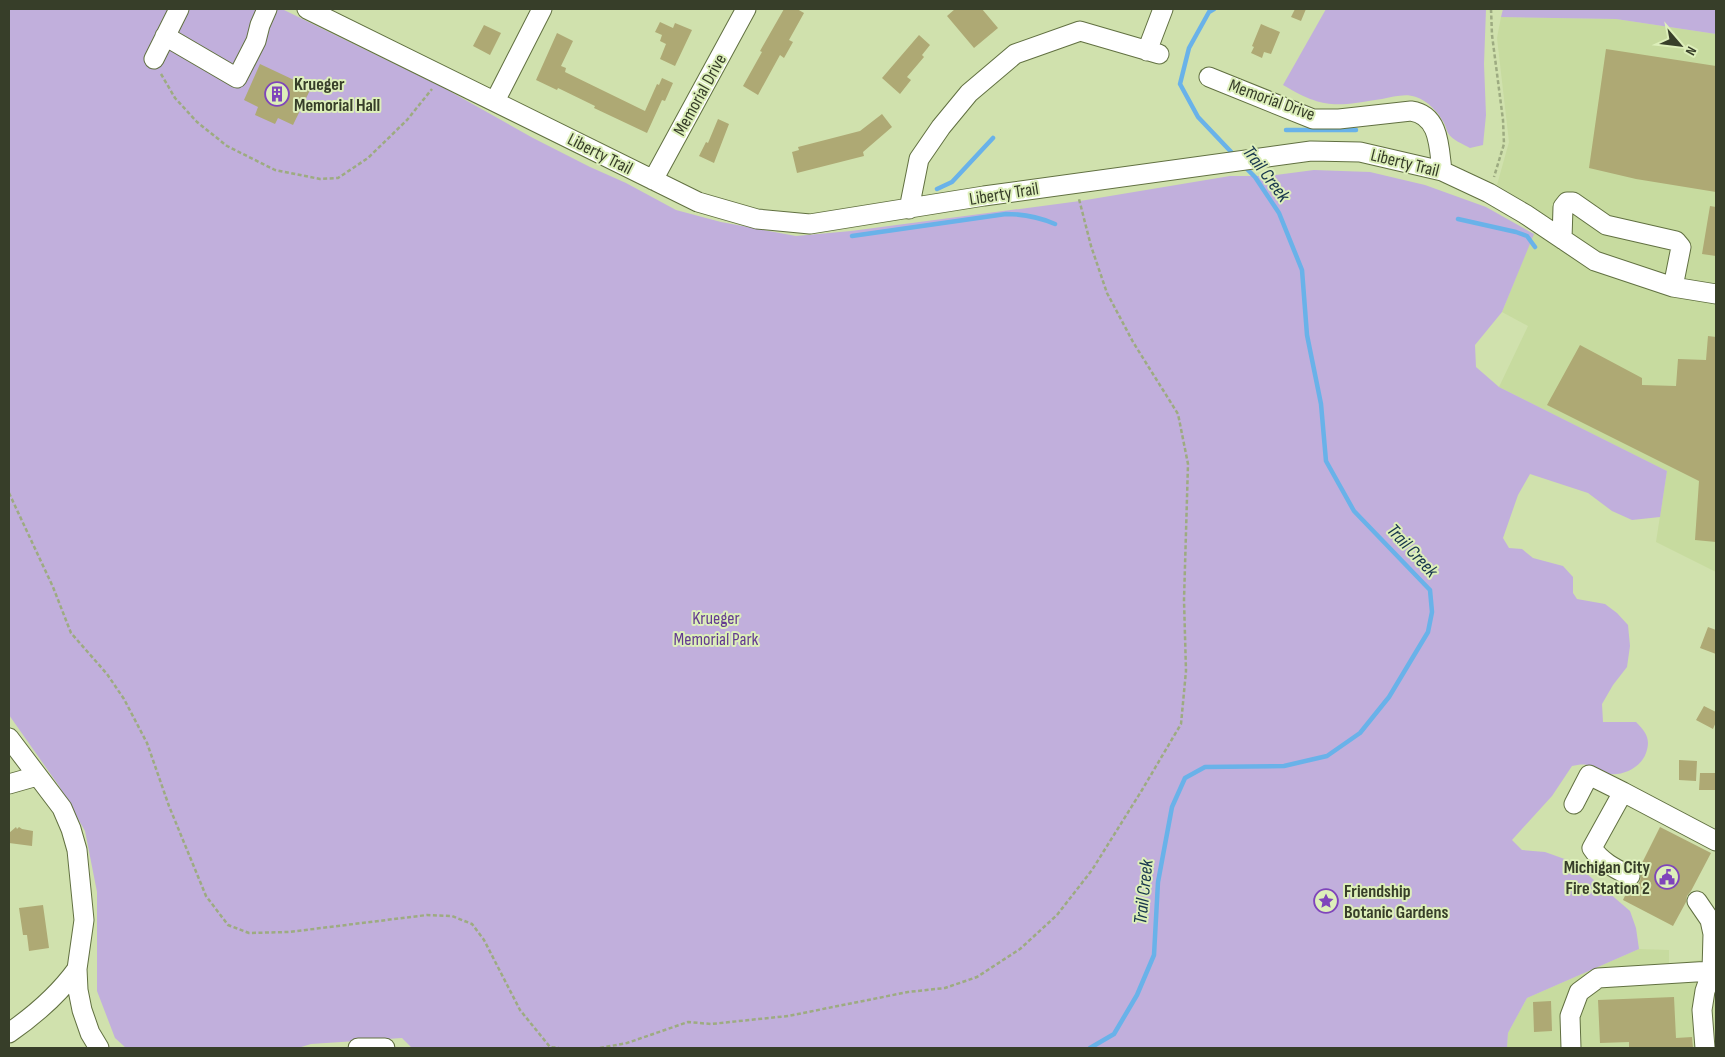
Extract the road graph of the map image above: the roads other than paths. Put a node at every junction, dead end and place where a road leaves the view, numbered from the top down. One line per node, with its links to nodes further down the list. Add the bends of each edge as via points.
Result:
1 (179, 9): 7 (street)
2 (267, 9): 7 (street, via 256,41 237,78)
3 (542, 9): 10 (street)
4 (746, 9): 12 (street, Memorial Drive)
5 (1163, 9): 13 (street, via 1153,53 1080,31 1015,54 969,93 919,159)
6 (314, 10): 10 (street, Liberty Trail)
7 (165, 36): 8 (street)
8 (154, 60)
9 (1209, 77): 11 (street, Memorial Drive, via 1313,119 1419,112 1435,129)
10 (495, 101): 12 (street, Liberty Trail)
11 (1442, 171): 13 (street, Liberty Trail, via 1360,152 1310,151); 14 (street, Liberty Trail, via 1489,193)
12 (653, 180): 13 (street, Liberty Trail, via 698,202 757,219 810,224)
13 (909, 209)
14 (1562, 239): 15 (street, Liberty Trail, via 1596,261); 15 (street, via 1563,207 1567,202 1573,202 1606,225 1676,241 1681,247)
15 (1673, 287): 16 (street, Liberty Trail)
16 (1716, 294)
17 (9, 738): 18 (street)
18 (37, 776): 19 (street); 25 (street, via 62,808 76,850 84,920)
19 (9, 784)
20 (1623, 792): 21 (street, via 1589,775); 22 (street); 23 (street, via 1592,848 1607,864)
21 (1574, 804)
22 (1716, 840)
23 (1630, 876)
24 (1698, 901): 26 (street, via 1710,920)
25 (77, 969): 27 (street, via 54,996); 28 (street, via 82,1010)
26 (1714, 970): 31 (street, via 1598,978 1579,992 1570,1016); 32 (street, via 1705,991 1702,1010)
27 (9, 1033)
28 (99, 1048)
29 (358, 1048): 30 (street)
30 (385, 1048)
31 (1571, 1048)
32 (1706, 1048)

